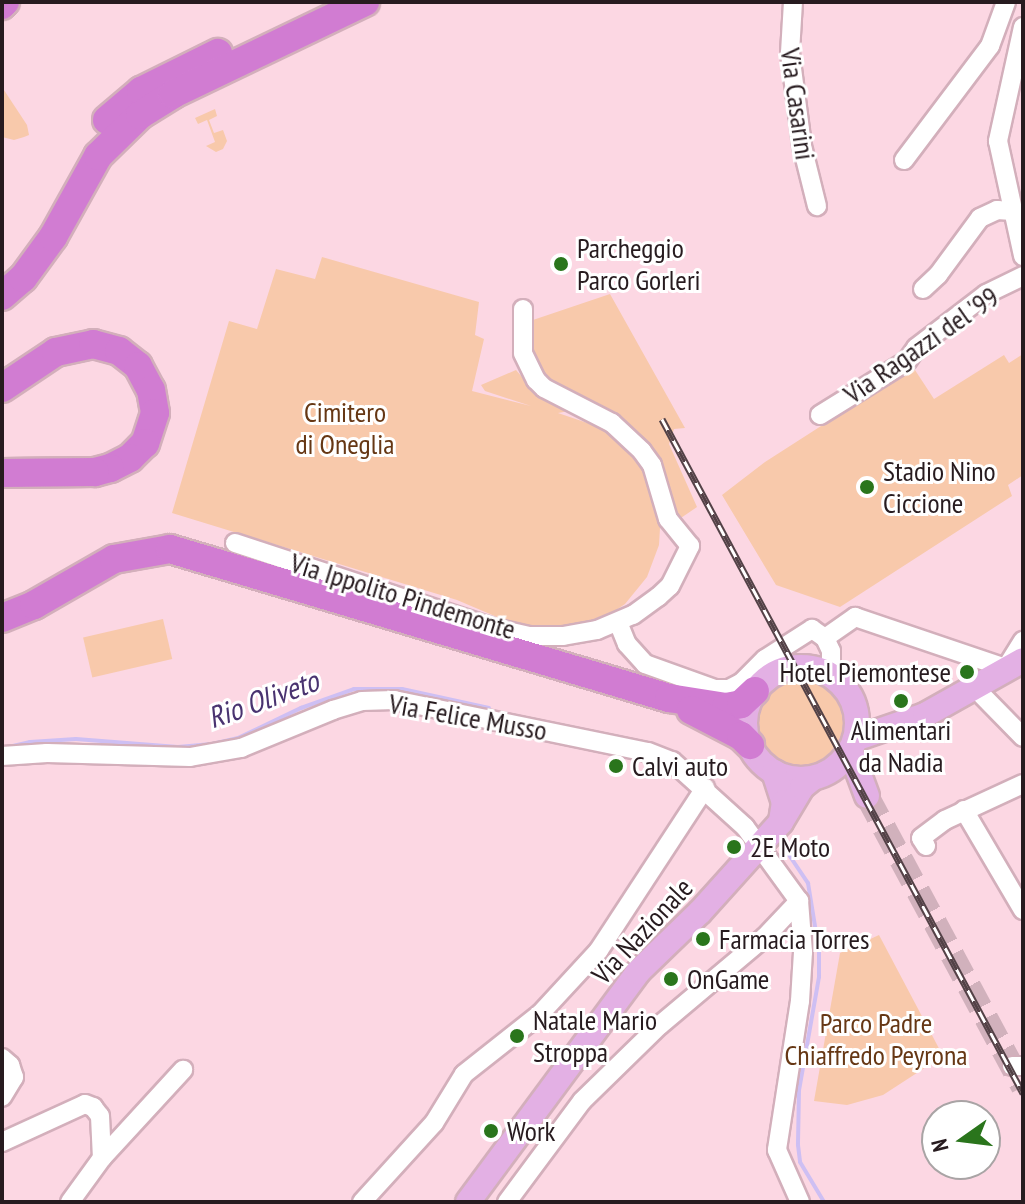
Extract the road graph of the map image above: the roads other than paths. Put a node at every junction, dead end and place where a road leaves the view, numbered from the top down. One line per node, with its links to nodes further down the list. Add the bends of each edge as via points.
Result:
1 (352, 2): 10 (highway, via 228,49 141,91 103,125 74,163)
2 (365, 2): 10 (highway, via 140,115 98,156)
3 (793, 2): 7 (street, Via Casarini, via 790,53 802,146)
4 (1006, 2): 6 (street, via 990,46)
5 (1023, 27): 8 (street, via 998,141)
6 (904, 160)
7 (817, 206)
8 (1013, 211): 9 (street); 12 (street, via 997,210 980,218)
9 (1023, 256)
10 (35, 262): 13 (highway)
11 (1023, 276): 16 (street, Via Ragazzi del '99, via 986,294 916,348 907,361)
12 (923, 289)
13 (2, 296)
14 (523, 309): 20 (street, Via Ippolito Pindemonte, via 523,353 536,380 612,423 642,451 660,483 668,519 690,546 670,586)
15 (2, 388): 17 (highway, via 56,352 93,344 119,351 138,366 151,390 155,413 145,443 110,468)
16 (820, 415)
17 (2, 473)
18 (235, 543): 20 (street, Via Ippolito Pindemonte, via 511,633 563,636)
19 (2, 618): 27 (highway, via 114,559 170,549)
20 (618, 622): 21 (street, via 627,644 645,664 715,689 741,683 812,629)
21 (825, 638): 23 (street, via 855,617); 24 (street, via 831,661)
22 (1023, 641): 23 (street)
23 (1015, 664): 25 (main road)
24 (822, 671): 26 (main road, via 785,669); 28 (main road, via 842,685)
25 (974, 687): 29 (main road); 30 (street)
26 (755, 691): 27 (highway, via 741,704 726,707); 32 (main road, via 745,727)
27 (669, 698): 32 (highway)
28 (855, 706): 29 (main road, via 879,723); 31 (main road)
29 (898, 725): 31 (main road)
30 (1023, 737)
31 (852, 744): 35 (main road); 35 (main road, via 867,796 843,776)
32 (750, 745): 34 (main road)
33 (2, 756): 37 (street, Via Felice Musso, via 190,757 241,748 362,701 394,700 648,752 672,761)
34 (774, 772): 35 (main road, via 793,778); 39 (main road, via 784,802)
35 (820, 775): 39 (main road, Via Nazionale, via 802,787)
36 (1023, 784): 38 (street)
37 (705, 788): 41 (street, Via Felice Musso); 50 (street, via 614,930 540,1014 464,1074 434,1123)
38 (964, 810): 40 (street, via 921,838); 43 (street)
39 (781, 822): 41 (main road, Via Nazionale)
40 (926, 846)
41 (761, 847): 42 (street, Via Felice Musso); 51 (main road, Via Nazionale, via 638,972)
42 (799, 901): 52 (street, via 582,1101); 53 (street, via 800,1001 777,1150)
43 (1023, 910)
44 (2, 1058): 46 (street, via 14,1077)
45 (183, 1070): 48 (street)
46 (2, 1097)
47 (2, 1142): 48 (street, via 85,1104 100,1116)
48 (102, 1158): 49 (street)
49 (70, 1202)
50 (362, 1202)
51 (468, 1202)
52 (507, 1202)
53 (800, 1202)

